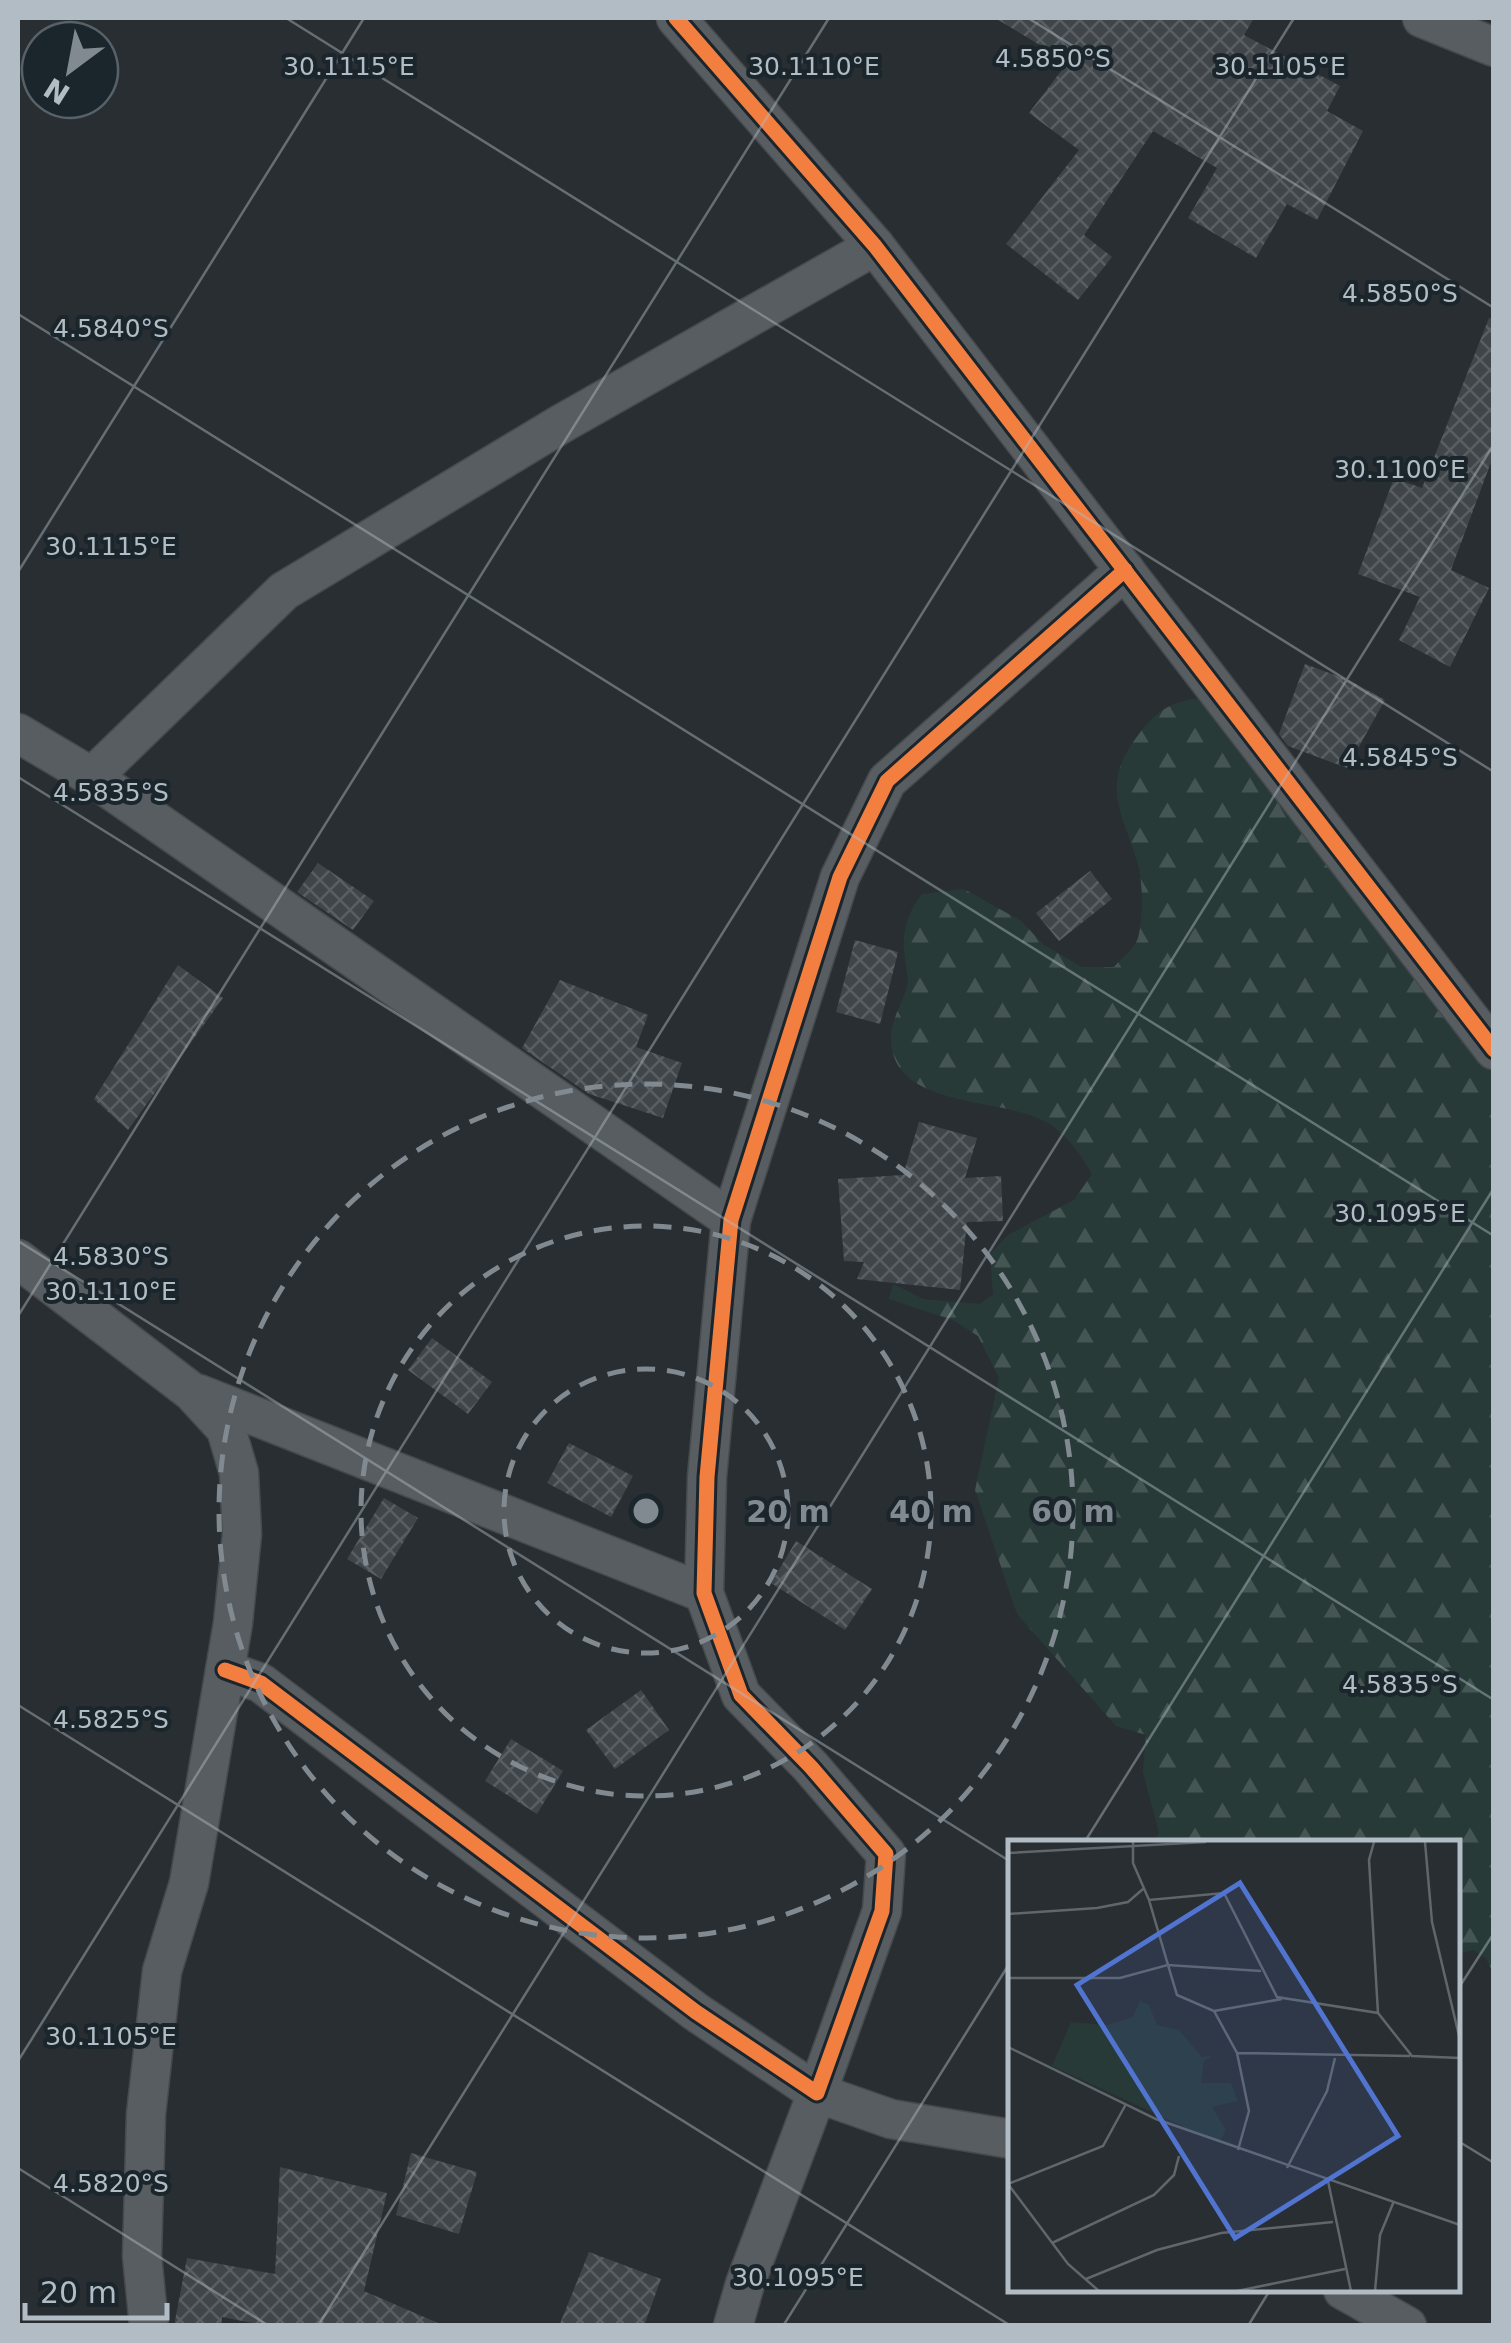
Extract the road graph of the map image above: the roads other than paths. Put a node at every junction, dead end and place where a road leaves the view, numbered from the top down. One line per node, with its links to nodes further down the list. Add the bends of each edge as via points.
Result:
1 (676, 18): 4 (street)
2 (1422, 18): 3 (street)
3 (1494, 48)
4 (876, 246): 5 (street); 7 (street, via 284,591)
5 (1125, 570): 8 (street); 9 (street, via 886,780 840,877)
6 (18, 734): 7 (street)
7 (92, 777): 9 (street)
8 (1494, 1050)
9 (731, 1220): 12 (street, via 707,1477)
10 (18, 1259): 11 (street)
11 (192, 1392): 12 (street); 13 (street, via 226,1428 239,1473 242,1534)
12 (704, 1593): 14 (street, via 741,1695 886,1854 882,1911)
13 (225, 1670): 14 (street, via 262,1683 696,2012); 17 (street, via 189,1883 162,1970 147,2098 142,2256)
14 (817, 2093): 15 (street, via 892,2119); 18 (street)
15 (1008, 2138)
16 (1347, 2293): 19 (street)
17 (149, 2326)
18 (733, 2326)
19 (1407, 2326)

